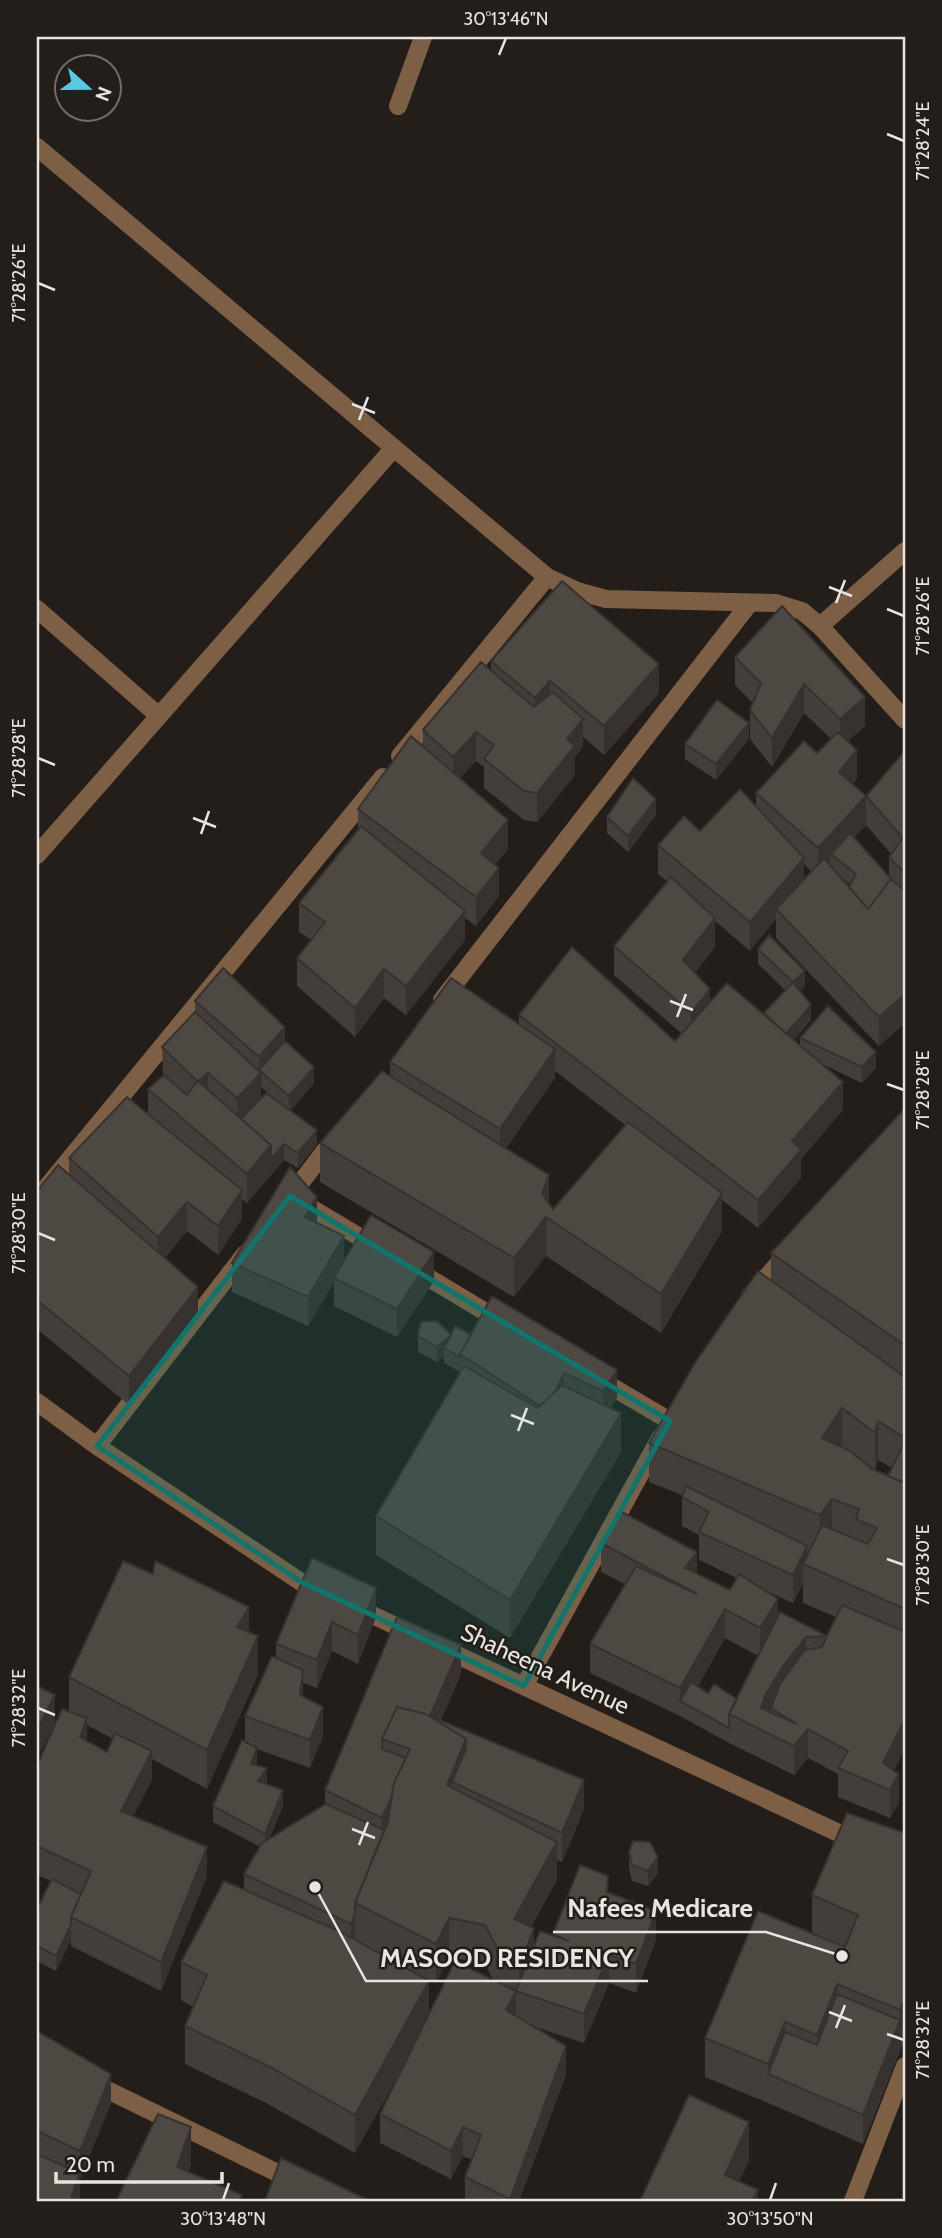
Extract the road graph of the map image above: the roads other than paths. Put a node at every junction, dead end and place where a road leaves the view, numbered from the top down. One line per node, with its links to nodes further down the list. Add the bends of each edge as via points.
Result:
1 (423, 37): 2 (street)
2 (398, 106)
3 (37, 147): 4 (street)
4 (394, 448): 6 (street); 10 (street)
5 (905, 551): 9 (street)
6 (547, 577): 7 (street, via 606,599); 16 (street)
7 (749, 604): 9 (street, via 776,603 802,611); 13 (street)
8 (37, 609): 10 (street)
9 (820, 626): 11 (street)
10 (159, 716): 12 (street)
11 (905, 720)
12 (37, 855)
13 (435, 1010)
14 (350, 1119): 15 (street)
15 (290, 1196): 17 (street); 21 (street)
16 (37, 1199)
17 (274, 1218)
18 (257, 1240): 24 (street)
19 (799, 1240): 20 (street)
20 (736, 1314)
21 (516, 1330)
22 (587, 1372): 25 (street, via 673,1415)
23 (37, 1402): 24 (street, Shaheena Avenue)
24 (97, 1446): 25 (street, Shaheena Avenue, via 301,1582)
25 (524, 1686): 26 (street, Shaheena Avenue)
26 (873, 1849)
27 (905, 2066): 30 (street)
28 (74, 2074): 29 (street, via 161,2123)
29 (335, 2201)
30 (853, 2201)

